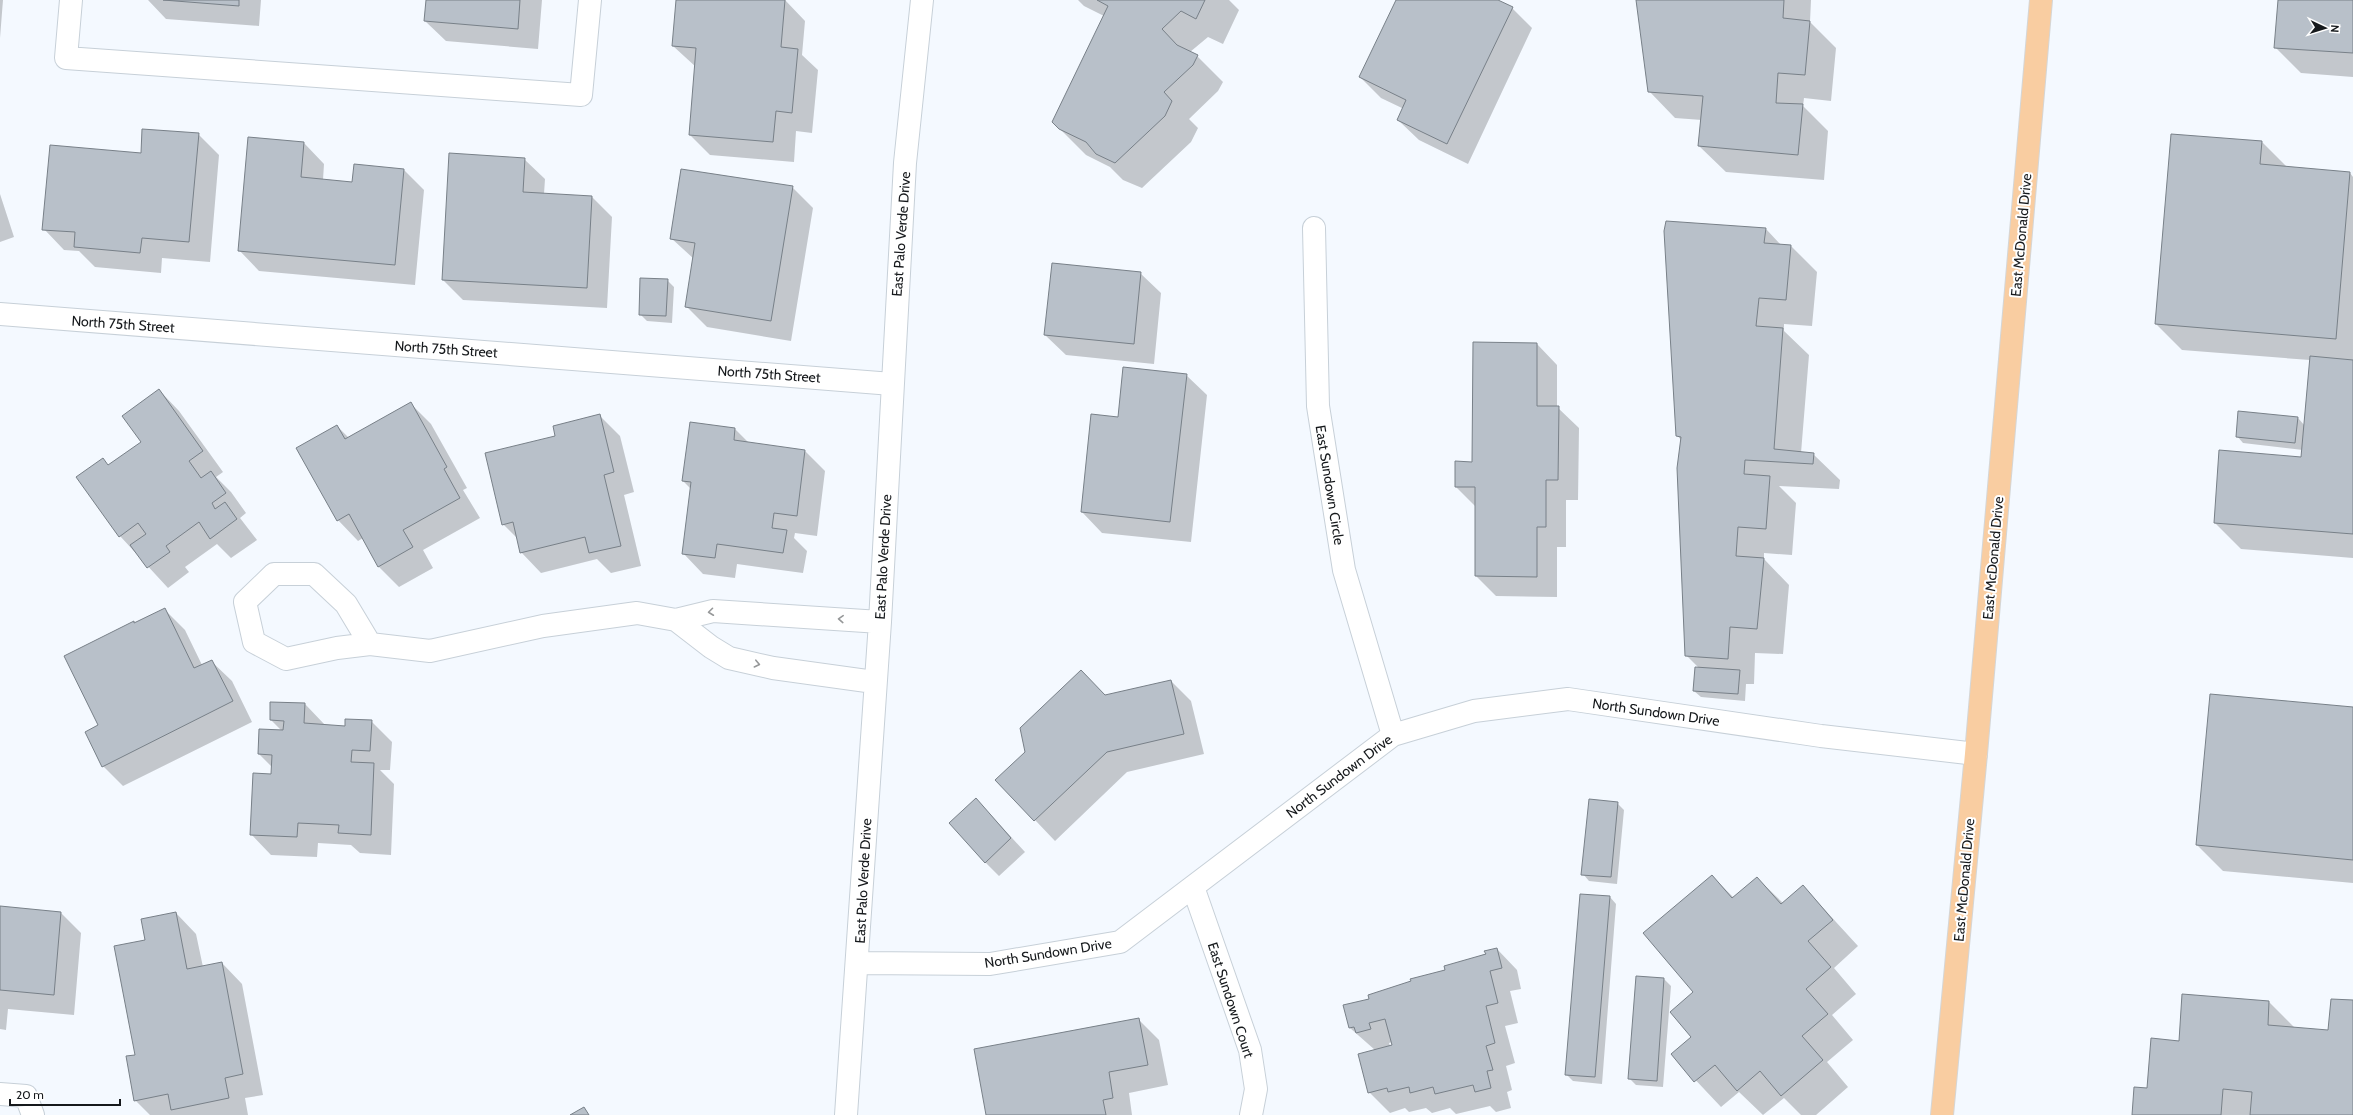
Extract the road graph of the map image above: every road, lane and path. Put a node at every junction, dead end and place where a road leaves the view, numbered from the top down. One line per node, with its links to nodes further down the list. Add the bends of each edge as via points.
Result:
1 (71, 0): 2 (street, via 66,58 581,95)
2 (590, 0)
3 (922, 0): 7 (street, East Palo Verde Drive, via 905,163)
4 (2041, 0): 13 (main road, East McDonald Drive)
5 (1314, 228): 12 (street, East Sundown Circle, via 1320,421 1344,570)
6 (0, 314): 7 (street, North 75th Street)
7 (892, 384): 9 (street, East Palo Verde Drive)
8 (676, 620): 9 (street, one-way to 8, via 712,611); 10 (street, via 637,613 543,626 430,651); 11 (street, one-way to 11, via 729,658 773,668)
9 (880, 622): 11 (street, East Palo Verde Drive)
10 (370, 644): 10 (street, via 286,659 254,642 245,602 274,574 314,574 346,604)
11 (874, 682): 15 (street, East Palo Verde Drive)
12 (1393, 734): 13 (street, North Sundown Drive, via 1474,712 1568,699 1821,736); 14 (street, North Sundown Drive)
13 (1976, 754): 20 (main road, East McDonald Drive)
14 (1192, 887): 15 (street, North Sundown Drive, via 1120,942 990,964); 19 (street, East Sundown Court, via 1250,1050 1256,1089)
15 (858, 963): 18 (street, East Palo Verde Drive)
16 (0, 1094): 17 (street)
17 (30, 1106)
18 (846, 1115)
19 (1251, 1115)
20 (1942, 1115)

